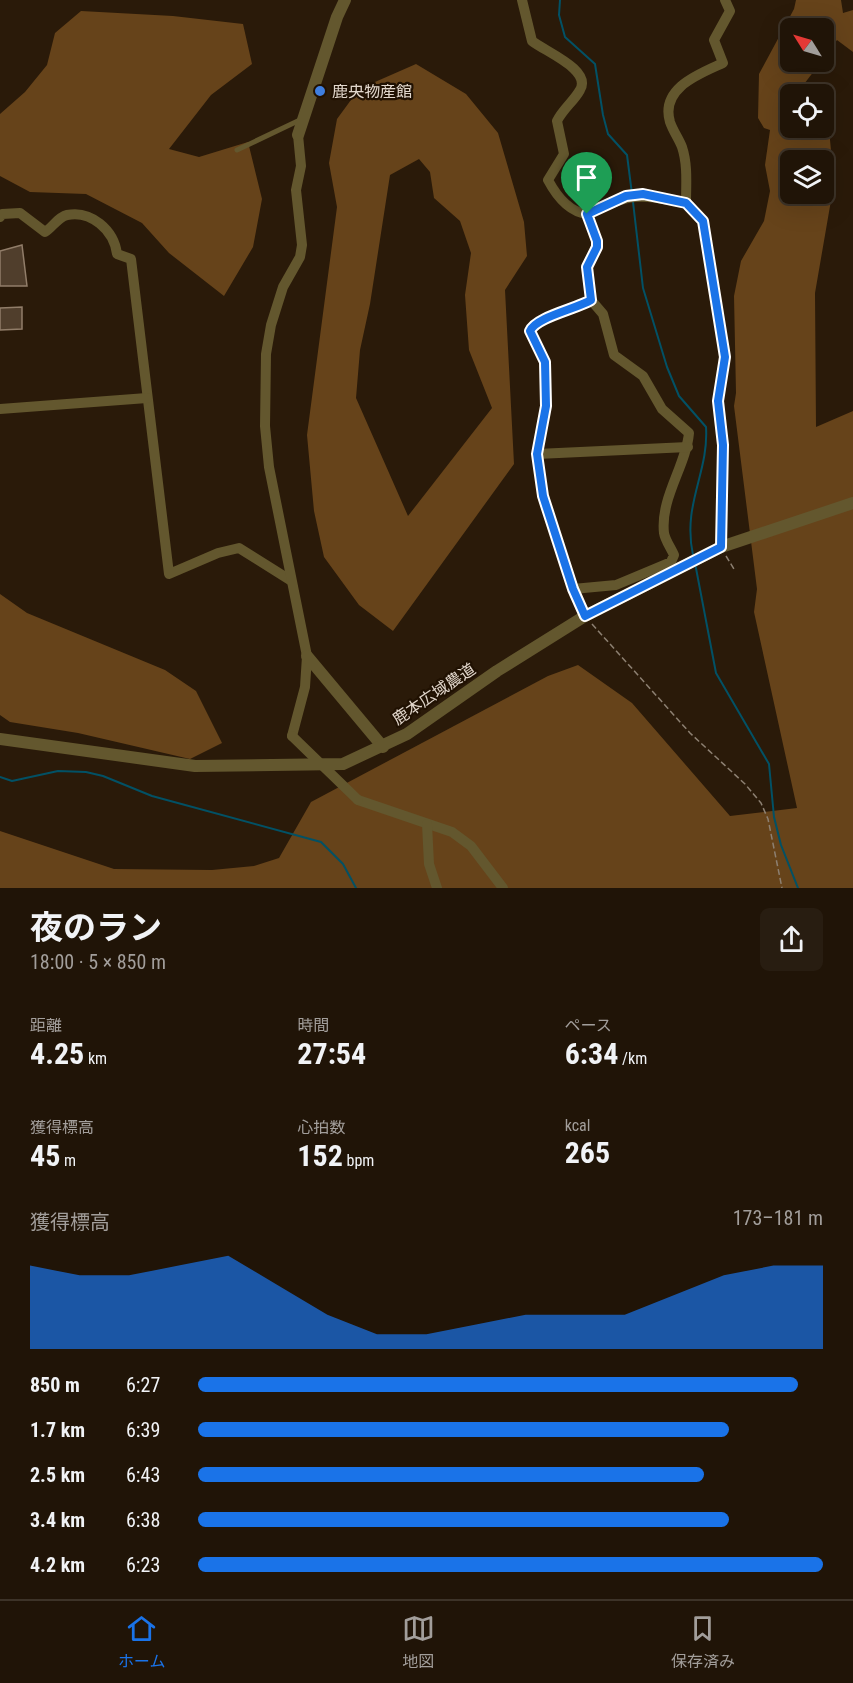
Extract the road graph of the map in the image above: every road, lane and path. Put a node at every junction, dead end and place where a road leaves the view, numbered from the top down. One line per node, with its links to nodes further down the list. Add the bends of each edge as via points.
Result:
1 (345, 0): 4 (street)
2 (522, 0): 8 (street, via 532,41 579,71 583,81 557,121 564,154 548,180 570,208)
3 (725, 0): 7 (street, via 730,11 714,40 723,63 694,76 669,101 670,120 685,162)
4 (303, 119): 5 (street); 6 (lane)
5 (298, 135): 18 (street, via 301,166 296,190 302,245 300,257 283,287 266,354 269,467)
6 (237, 150)
7 (686, 203): 8 (street, via 643,194 626,196); 16 (path, via 703,221 725,357 718,401 723,445)
8 (587, 214): 10 (street, via 597,241 587,267)
9 (0, 217): 11 (street, via 20,213 45,232 60,218 83,215 96,220 108,232 117,254 131,259)
10 (591, 300): 13 (street, via 603,314 614,354 644,376 662,409 689,433); 14 (street, via 537,322 530,331 545,362 546,406)
11 (147, 398): 12 (street); 18 (street, via 169,574 239,548)
12 (0, 409)
13 (688, 447): 14 (street); 19 (street, via 666,514 664,534 674,555 671,562 616,585)
14 (537, 454): 19 (street, via 543,496)
15 (853, 503): 16 (street, 鹿本広域農道)
16 (721, 547): 17 (path); 20 (street, 鹿本広域農道)
17 (734, 569)
18 (290, 580): 21 (street)
19 (573, 589): 20 (path)
20 (585, 616): 23 (street, 鹿本広域農道); 27 (path, via 690,733 761,803)
21 (307, 656): 23 (street); 24 (street, bridge, via 305,687 292,736 358,801)
22 (0, 739): 23 (street, 鹿本広域農道, via 195,766 343,764)
23 (383, 747)
24 (427, 824): 25 (street, via 429,864); 26 (street, via 452,832 471,846)
25 (437, 888)
26 (503, 888)
27 (782, 888)

